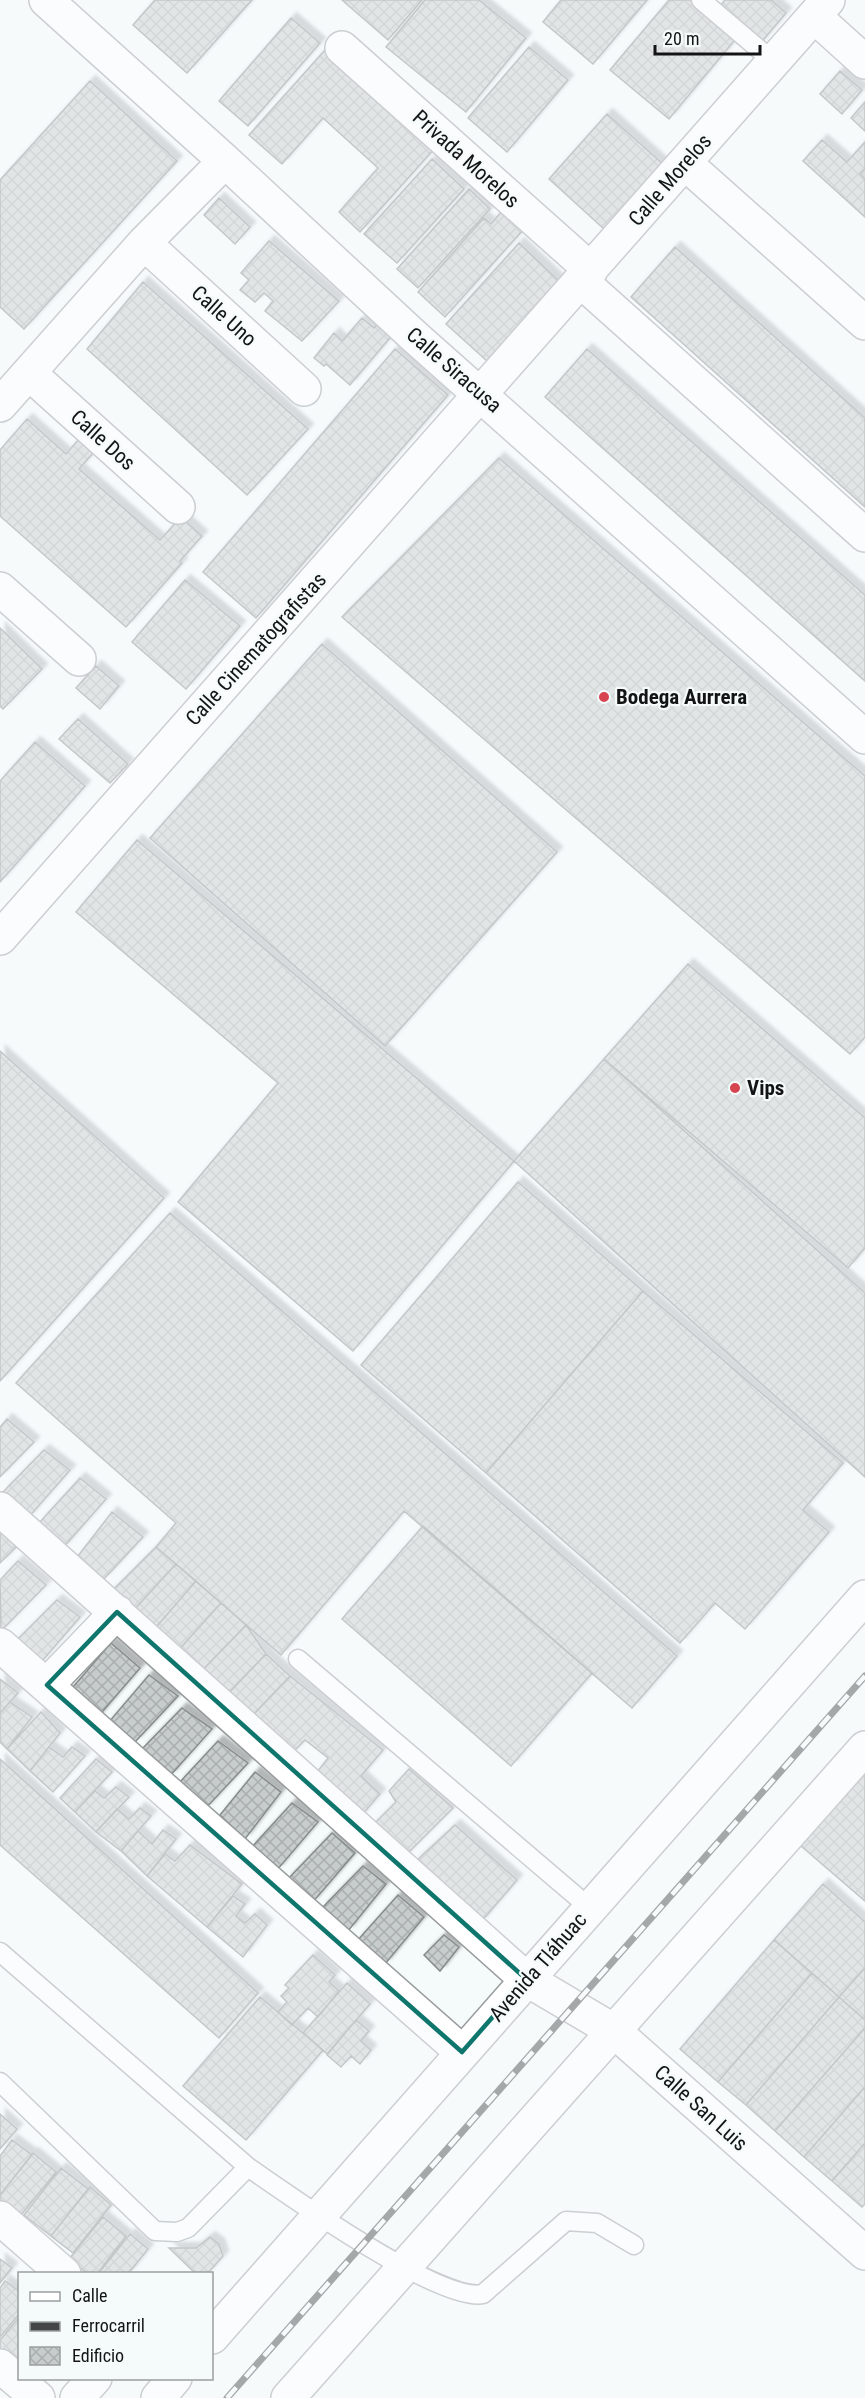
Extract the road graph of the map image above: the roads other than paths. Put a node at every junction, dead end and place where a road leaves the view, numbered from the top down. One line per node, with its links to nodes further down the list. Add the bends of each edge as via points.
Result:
1 (46, 0): 7 (street, Calle Siracusa)
2 (701, 0): 5 (lane)
3 (821, 5): 5 (street, Calle Morelos); 6 (street)
4 (342, 48): 10 (street, Privada Morelos)
5 (774, 62): 8 (street, Calle Morelos)
6 (865, 62)
7 (225, 160): 9 (street); 15 (street, Calle Siracusa)
8 (685, 163): 10 (street, Calle Morelos); 11 (street)
9 (144, 243): 13 (street); 14 (street, Calle Uno)
10 (586, 275): 12 (street, Calle Morelos); 18 (street, Privada Morelos)
11 (865, 323)
12 (511, 360): 15 (street, Calle Cinematografistas)
13 (29, 373): 16 (street); 17 (street, Calle Dos)
14 (304, 389)
15 (482, 394): 21 (street, Calle Siracusa); 22 (street, Calle Cinematografistas)
16 (0, 405)
17 (178, 507)
18 (865, 536)
19 (0, 589): 20 (street)
20 (79, 659)
21 (865, 737)
22 (0, 938)
23 (0, 1509): 25 (street, Calle San Luis)
24 (865, 1597): 30 (street, Avenida Tláhuac)
25 (117, 1612): 28 (street); 32 (street, Calle San Luis)
26 (0, 1645): 28 (street)
27 (298, 1659): 30 (lane)
28 (47, 1685): 34 (street)
29 (865, 1748): 33 (street)
30 (590, 1908): 32 (street, Avenida Tláhuac)
31 (0, 1952): 36 (lane)
32 (526, 1979): 33 (street, Calle San Luis); 34 (street, Avenida Tláhuac)
33 (614, 2031): 40 (street, Calle San Luis); 41 (street)
34 (462, 2052): 37 (street, Avenida Tláhuac)
35 (0, 2082): 36 (lane, via 155,2231 188,2228)
36 (248, 2167): 37 (lane)
37 (318, 2216): 41 (lane); 43 (street, Avenida Tláhuac)
38 (0, 2218): 42 (street)
39 (634, 2245): 41 (lane, via 597,2223 566,2221 483,2294 474,2296)
40 (865, 2253)
41 (404, 2267): 50 (street)
42 (62, 2272)
43 (213, 2336)
44 (0, 2366): 47 (street)
45 (94, 2380): 48 (street)
46 (174, 2380): 49 (street)
47 (38, 2398)
48 (77, 2398)
49 (158, 2398)
50 (288, 2398)

